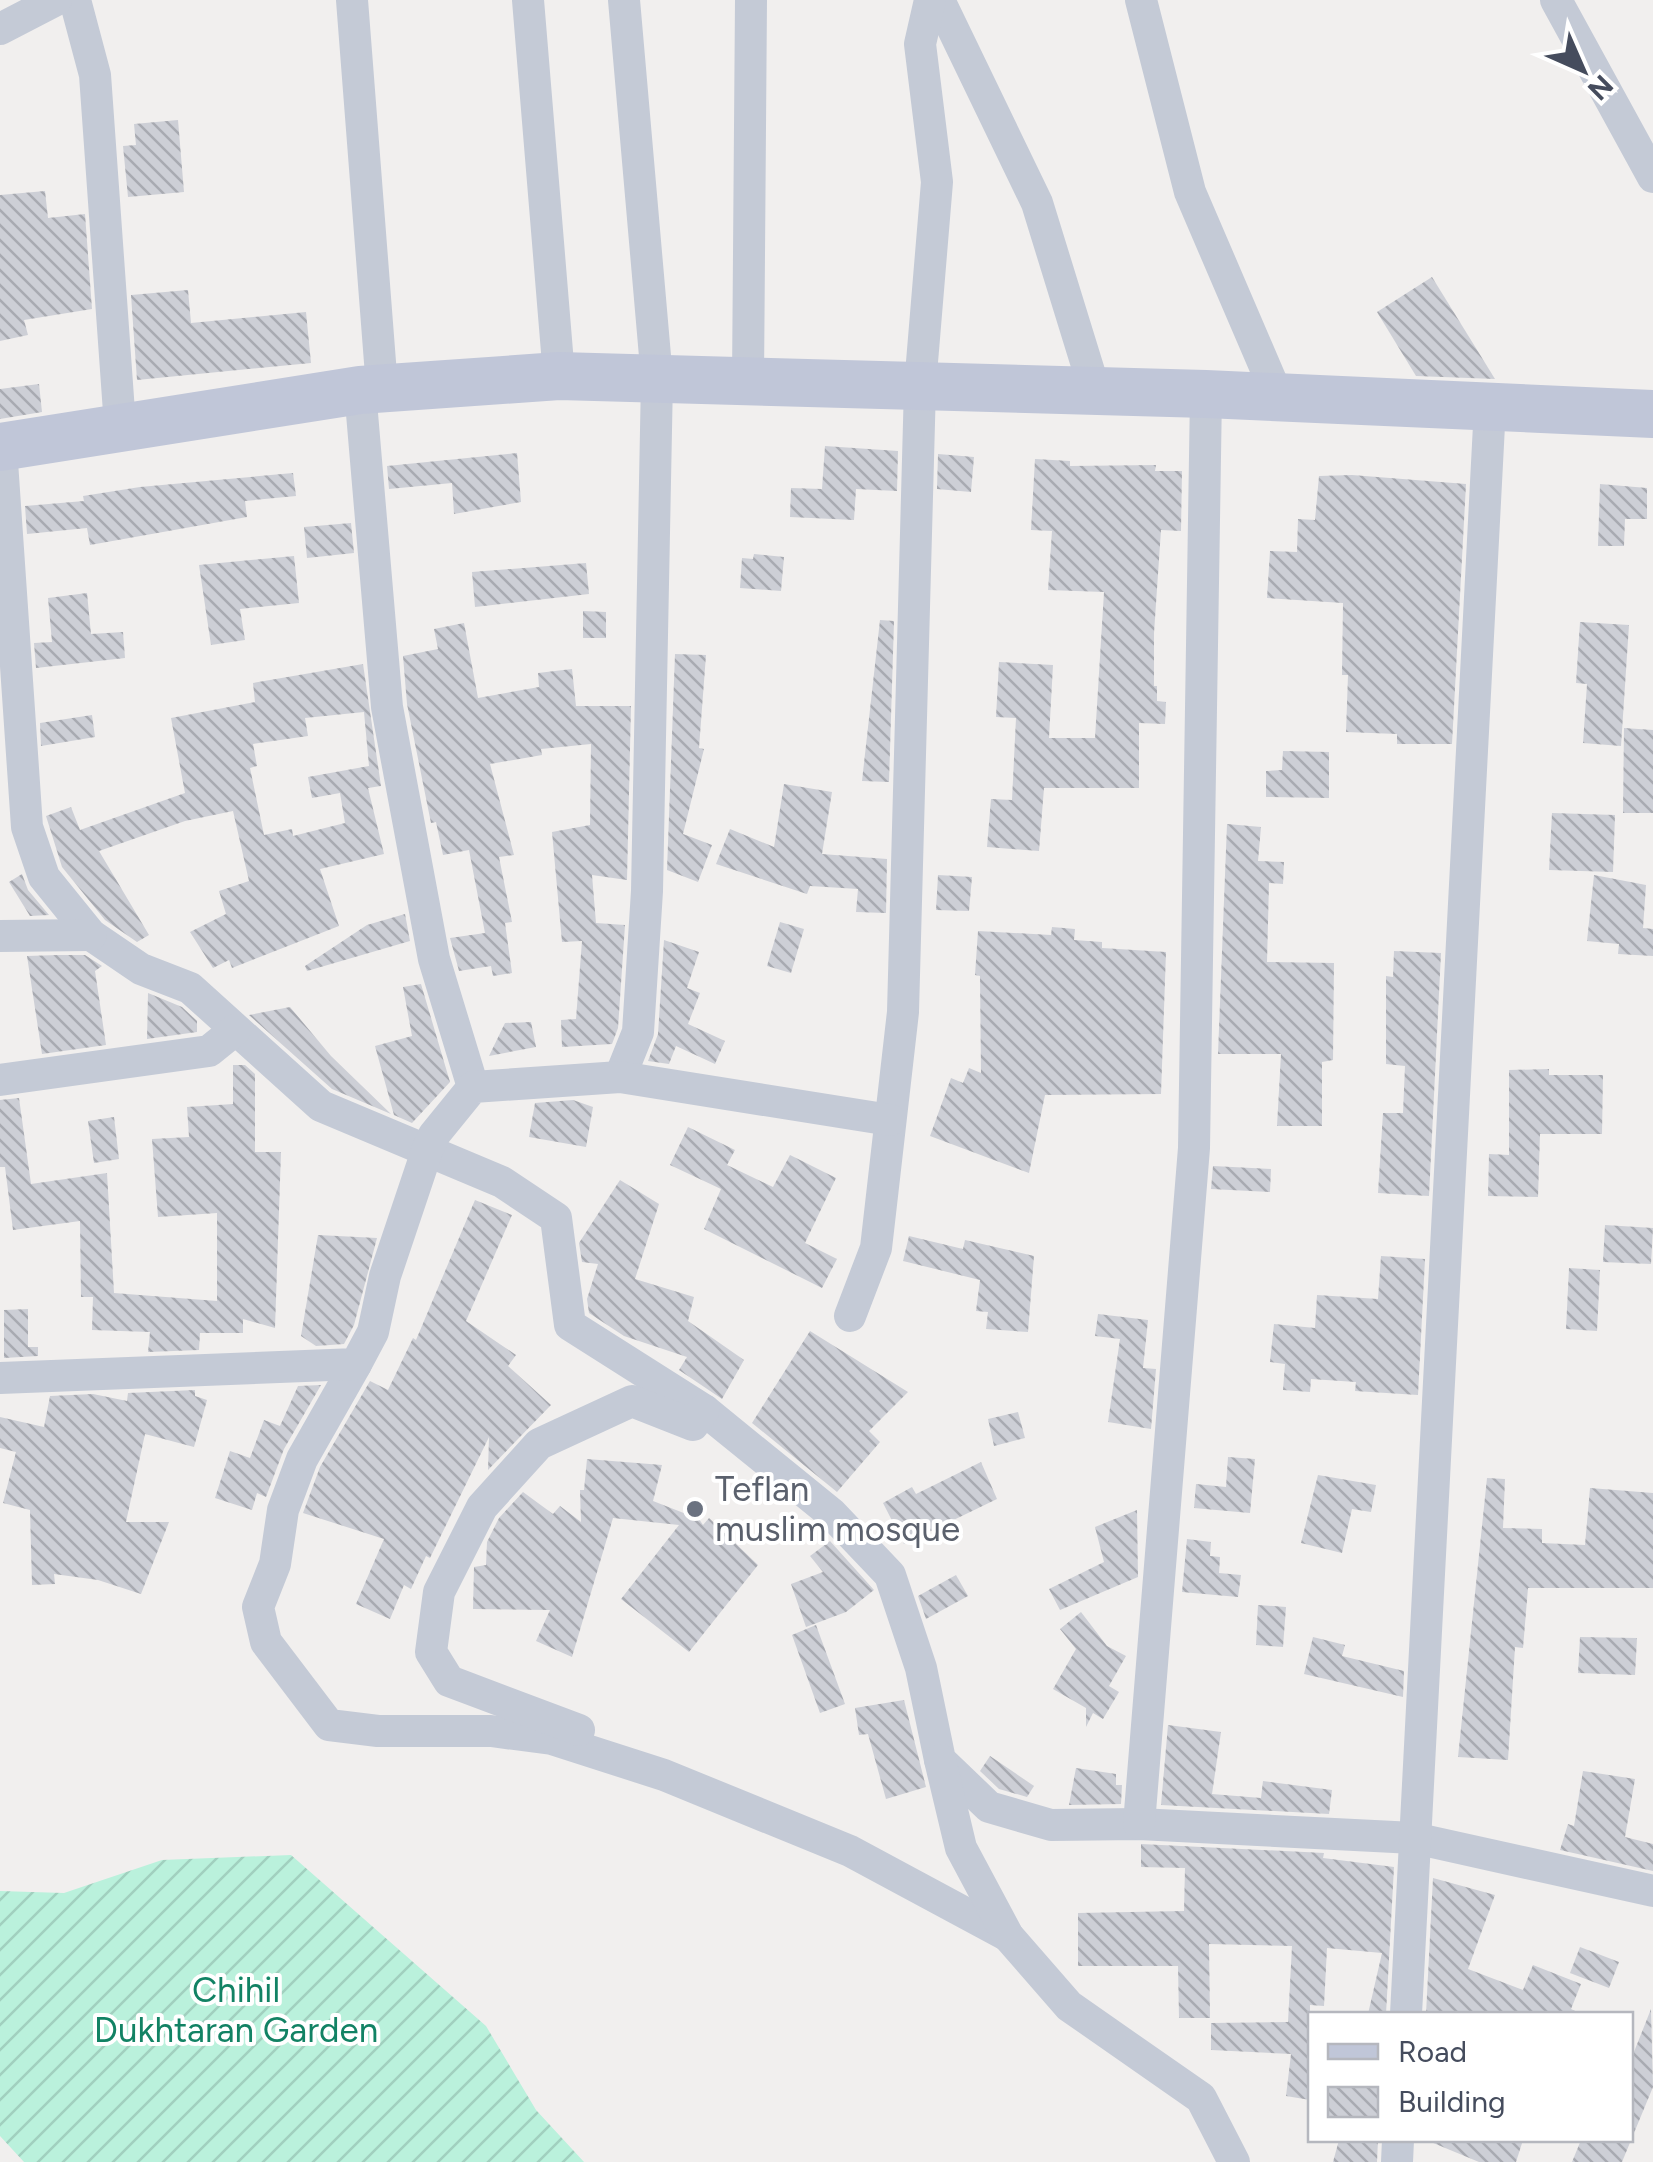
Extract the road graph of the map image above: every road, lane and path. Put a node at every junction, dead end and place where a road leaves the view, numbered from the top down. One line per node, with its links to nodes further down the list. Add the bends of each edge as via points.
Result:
1 (56, 0): 11 (street)
2 (75, 0): 23 (street, via 95,75)
3 (352, 0): 17 (street)
4 (528, 0): 13 (street)
5 (624, 0): 14 (street)
6 (752, 0): 15 (street)
7 (930, 0): 16 (street, via 920,44 936,182)
8 (940, 0): 18 (street, via 1037,203)
9 (1141, 0): 20 (street, via 1190,192)
10 (1556, 0): 12 (street)
11 (0, 30)
12 (1653, 178)
13 (559, 376): 14 (street); 17 (street)
14 (657, 378): 15 (street); 28 (street, via 647,890 638,1032)
15 (748, 381): 16 (street)
16 (920, 386): 18 (street); 31 (street, via 903,1012)
17 (371, 389): 23 (street); 30 (street, via 387,707 434,959)
18 (1096, 391): 19 (street)
19 (1206, 394): 20 (street); 39 (street, via 1194,1148)
20 (1278, 397): 21 (street)
21 (1490, 406): 22 (street); 40 (street)
22 (1653, 414)
23 (120, 426): 24 (street)
24 (0, 447): 25 (street, via 27,827 44,876)
25 (92, 935): 26 (street); 27 (street, via 141,969 190,988)
26 (0, 936)
27 (235, 1030): 29 (street, via 209,1051); 32 (street, via 321,1106)
28 (620, 1077): 30 (street); 31 (street)
29 (0, 1080)
30 (473, 1087): 32 (street)
31 (890, 1120): 33 (street, via 876,1248)
32 (427, 1151): 34 (street, via 373,1332); 36 (street, via 502,1182 556,1218 570,1325)
33 (850, 1316)
34 (356, 1364): 35 (street); 38 (street, via 302,1458 283,1510 275,1564 258,1607 266,1642 329,1725 552,1739)
35 (0, 1378)
36 (704, 1410): 37 (street, via 832,1514 890,1576 921,1668); 38 (street, via 693,1425 632,1400 539,1444 482,1506 439,1592 431,1652 449,1681 602,1740)
37 (940, 1760): 39 (street, via 989,1807 1051,1825); 42 (street, via 960,1848)
38 (664, 1775): 42 (street, via 850,1851)
39 (1139, 1824): 40 (street)
40 (1414, 1838): 41 (street); 43 (street)
41 (1653, 1891)
42 (1008, 1936): 44 (street, via 1069,2006 1201,2098)
43 (1406, 2012)
44 (1234, 2162)

